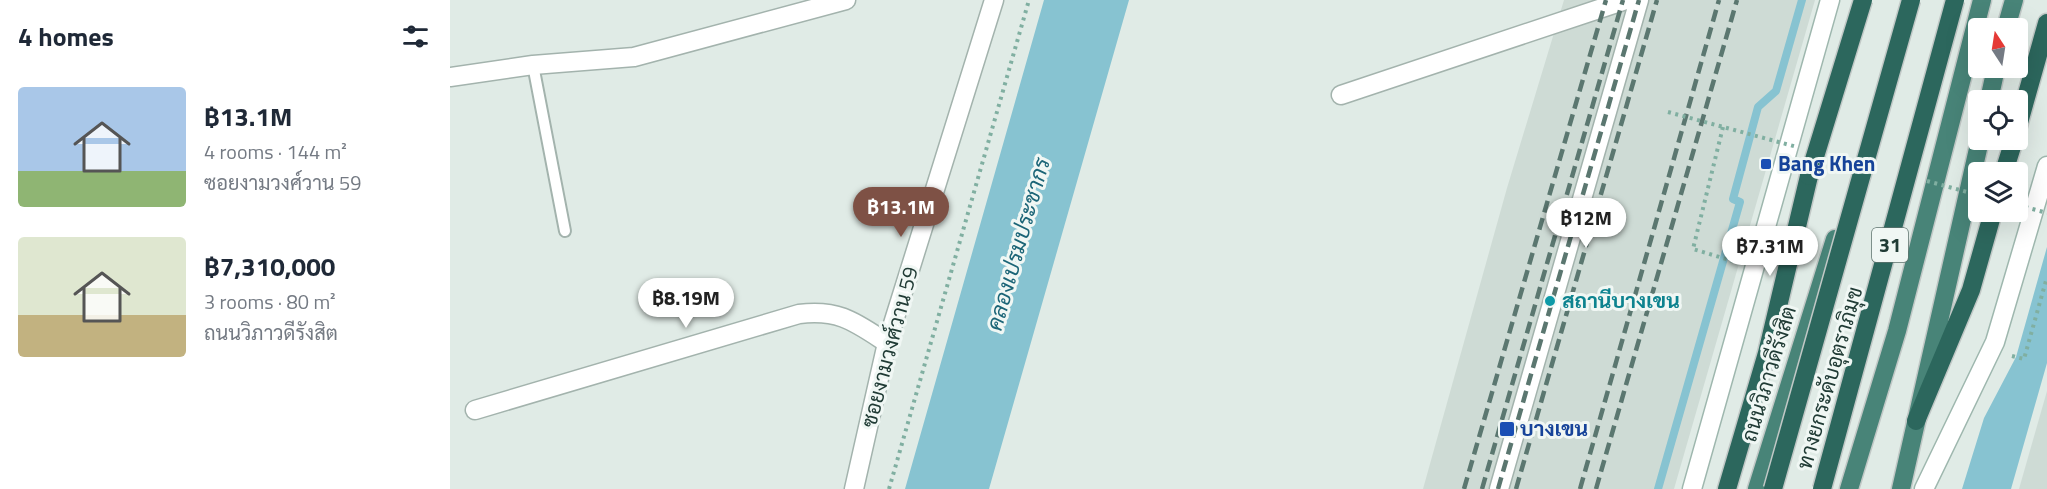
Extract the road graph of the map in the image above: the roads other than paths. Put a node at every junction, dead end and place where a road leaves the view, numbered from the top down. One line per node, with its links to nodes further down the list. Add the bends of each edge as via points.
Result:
1 (846, 0): 14 (street, via 634,57)
2 (994, 0): 22 (street, ซอยงามวงศ์วาน 59)
3 (1626, 0): 17 (street)
4 (1639, 0): 26 (street)
5 (1830, 0): 27 (street, ถนนวิภาวดีรังสิต)
6 (1863, 0): 28 (highway, bridge, via 1809,176 1767,353)
7 (1911, 0): 30 (highway, ทางยกระดับอุตราภิมุข / 31, bridge)
8 (1915, 0): 29 (highway, ถนนวิภาวดีรังสิต / 31)
9 (1955, 0): 31 (highway, ทางยกระดับอุตราภิมุข / 31, bridge)
10 (1983, 0): 32 (highway, 31, via 1897,331)
11 (2014, 0): 12 (highway)
12 (2009, 18)
13 (2047, 23): 16 (highway)
14 (533, 65): 15 (street); 21 (lane)
15 (450, 77)
16 (2028, 90)
17 (1341, 95)
18 (1978, 150): 24 (highway)
19 (2047, 166): 34 (street, via 1995,342)
20 (1990, 222): 24 (highway, via 1971,290)
21 (565, 231)
22 (887, 343): 23 (street, via 847,317 822,311 799,314); 25 (street, ซอยงามวงศ์วาน 59)
23 (475, 410)
24 (1916, 421): 33 (highway)
25 (855, 489)
26 (1499, 489)
27 (1692, 489)
28 (1727, 489)
29 (1757, 489)
30 (1773, 489)
31 (1822, 489)
32 (1849, 489)
33 (1901, 489)
34 (1924, 489)

